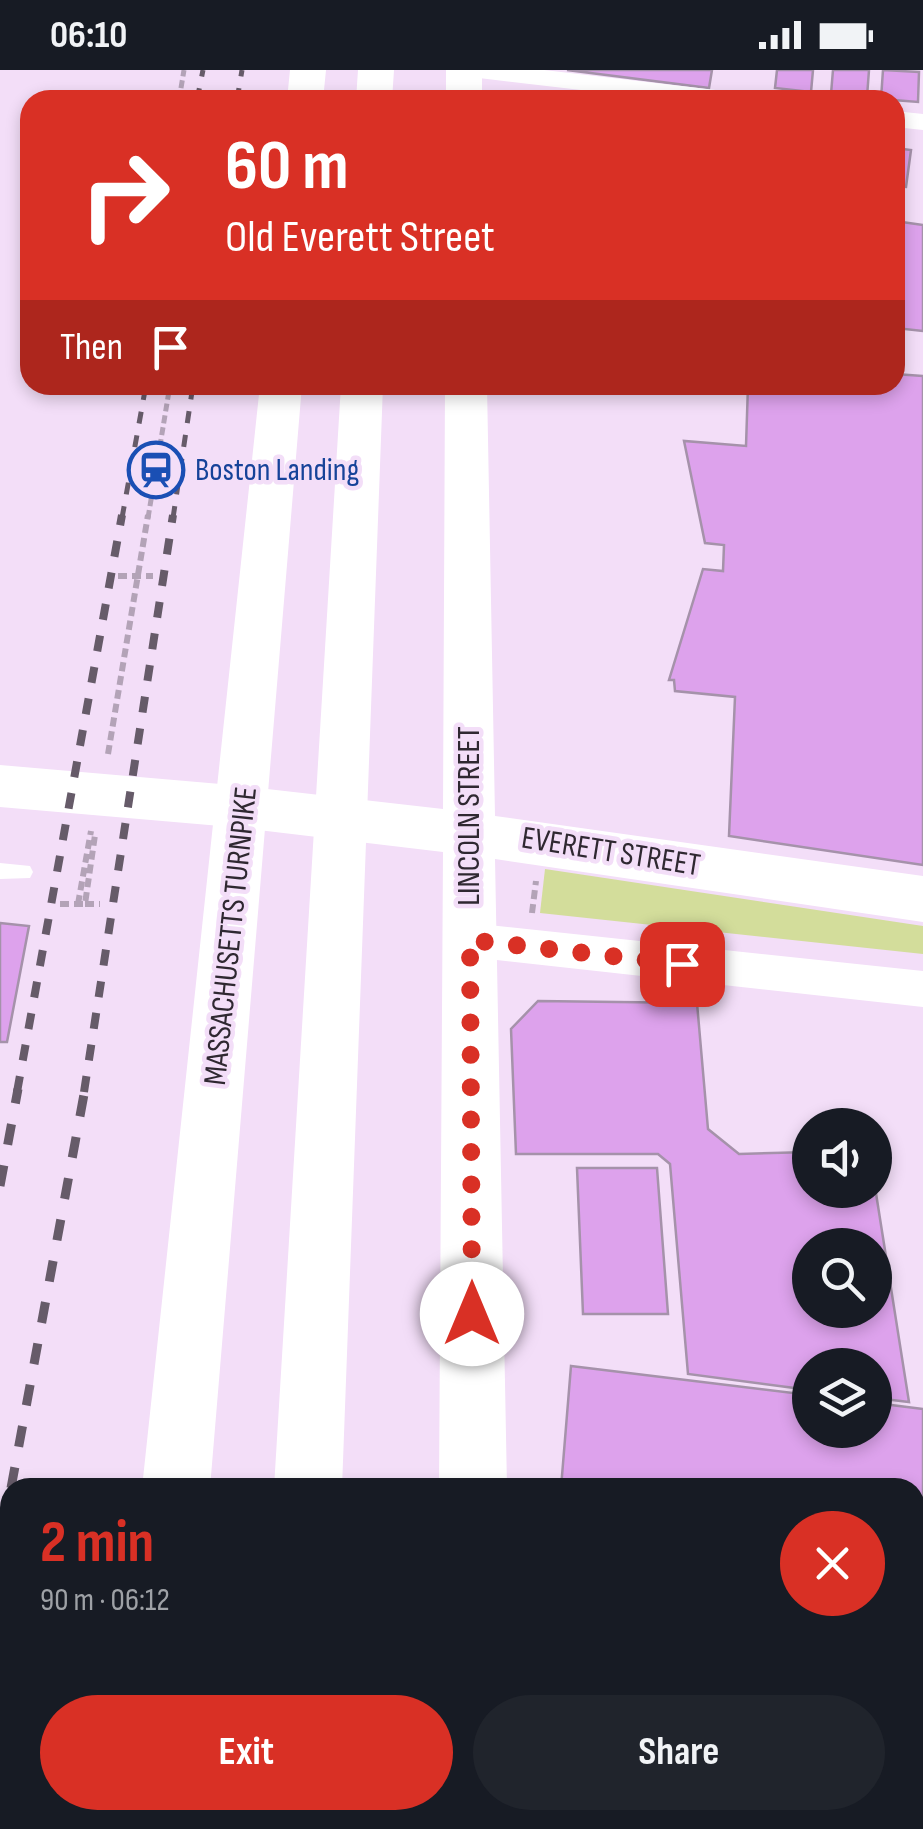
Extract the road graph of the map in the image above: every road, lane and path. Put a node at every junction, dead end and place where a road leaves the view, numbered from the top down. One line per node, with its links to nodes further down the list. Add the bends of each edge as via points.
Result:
1 (479, 70): 2 (street)
2 (649, 90)
3 (168, 395): 8 (path)
4 (279, 395): 25 (main road, MASSACHUSETTS TURNPIKE)
5 (362, 395): 26 (main road)
6 (466, 395): 23 (main road, LINCOLN STREET)
7 (118, 576): 8 (path)
8 (138, 576): 9 (path); 10 (path)
9 (154, 576)
10 (111, 739): 11 (path)
11 (106, 753)
12 (0, 786): 15 (main road, EVERETT STREET, via 295,810)
13 (94, 817): 20 (path)
14 (96, 830): 20 (path)
15 (526, 851): 18 (main road, EVERETT STREET); 22 (path)
16 (0, 870): 17 (lane)
17 (23, 872)
18 (923, 899)
19 (60, 904): 20 (path)
20 (81, 904): 21 (path)
21 (100, 904)
22 (532, 920)
23 (470, 940): 24 (street); 27 (main road, LINCOLN STREET)
24 (923, 988)
25 (177, 1478)
26 (308, 1478)
27 (473, 1478)

